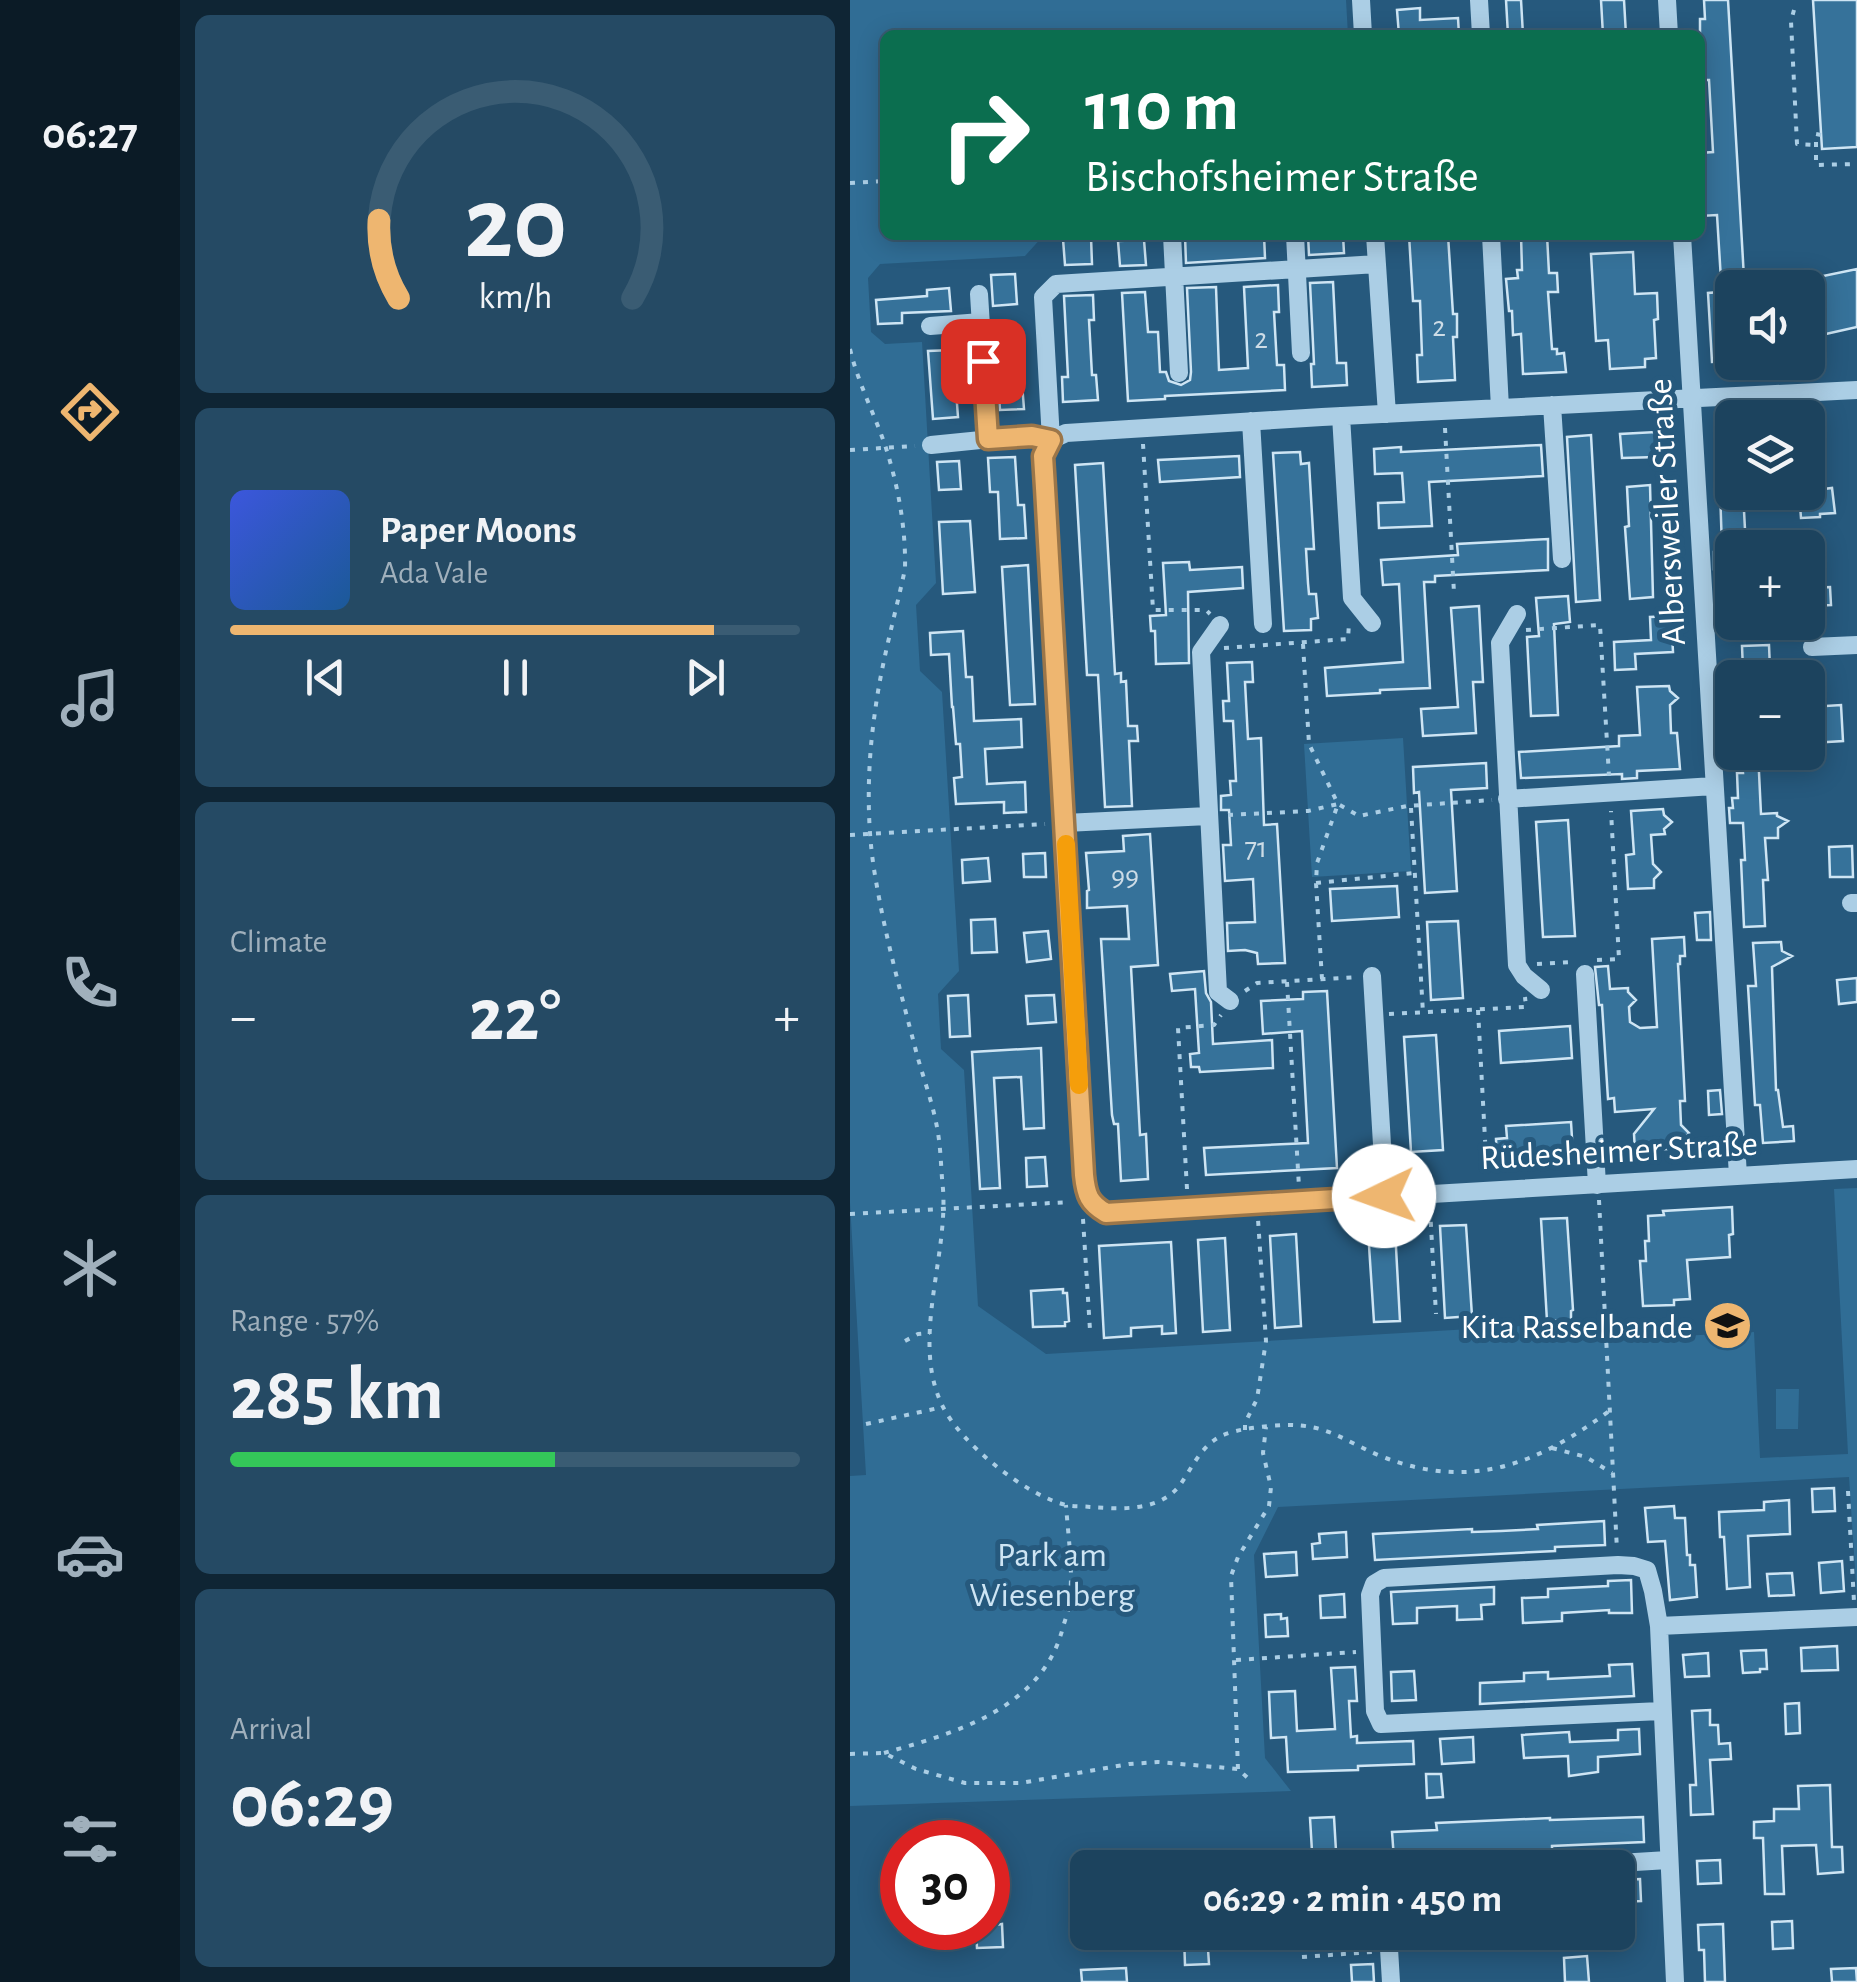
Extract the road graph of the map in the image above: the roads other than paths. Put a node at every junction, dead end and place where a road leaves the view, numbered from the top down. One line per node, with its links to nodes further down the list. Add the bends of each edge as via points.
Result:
1 (1361, 0): 4 (street)
2 (1478, 0): 5 (street)
3 (1667, 0): 6 (street)
4 (1363, 30)
5 (1480, 30)
6 (1669, 30)
7 (1172, 240): 14 (street)
8 (1295, 240): 13 (street)
9 (1376, 240): 12 (street)
10 (1491, 240): 23 (street)
11 (1682, 240): 21 (street, Albersweiler Straße)
12 (1377, 264): 13 (street); 24 (street)
13 (1297, 269): 14 (street); 18 (street)
14 (1174, 276): 19 (street); 28 (street, via 1056,284 1043,297)
15 (979, 294): 16 (street)
16 (981, 322): 17 (street); 27 (street)
17 (930, 326)
18 (1301, 353)
19 (1179, 373)
20 (1857, 390): 21 (street)
21 (1692, 397): 22 (street); 37 (street, Albersweiler Straße)
22 (1552, 405): 23 (street); 30 (street)
23 (1500, 408): 24 (street)
24 (1387, 414): 25 (street)
25 (1341, 416): 26 (street); 33 (street, via 1352,598)
26 (1251, 422): 28 (street, via 1066,433); 32 (street)
27 (988, 439): 28 (street); 29 (street)
28 (1051, 440): 40 (street, via 1043,456)
29 (930, 445)
30 (1562, 559)
31 (1513, 620): 38 (street, via 1500,643)
32 (1263, 624)
33 (1372, 624)
34 (1220, 625): 39 (street, via 1201,652)
35 (1857, 645): 36 (street)
36 (1812, 647)
37 (1714, 786): 38 (street); 46 (street, Albersweiler Straße)
38 (1507, 799): 43 (street, via 1521,970)
39 (1208, 816): 40 (street); 44 (street, via 1218,992)
40 (1065, 823): 48 (street, Rüdesheimer Straße, via 1082,1205 1106,1213)
41 (1585, 974): 47 (street)
42 (1372, 976): 48 (street)
43 (1540, 990)
44 (1230, 1001)
45 (1857, 1169): 46 (street, Rüdesheimer Straße)
46 (1738, 1176): 47 (street, Rüdesheimer Straße)
47 (1598, 1184): 48 (street, Rüdesheimer Straße)
48 (1384, 1196)
49 (1856, 1617): 50 (street)
50 (1659, 1626): 51 (street); 51 (street, via 1647,1570 1618,1564 1384,1578 1370,1595 1381,1724)
51 (1661, 1711): 52 (street)
52 (1668, 1860): 53 (street); 56 (street)
53 (1635, 1862)
54 (1388, 1950): 55 (street)
55 (1390, 1982)
56 (1675, 1982)

